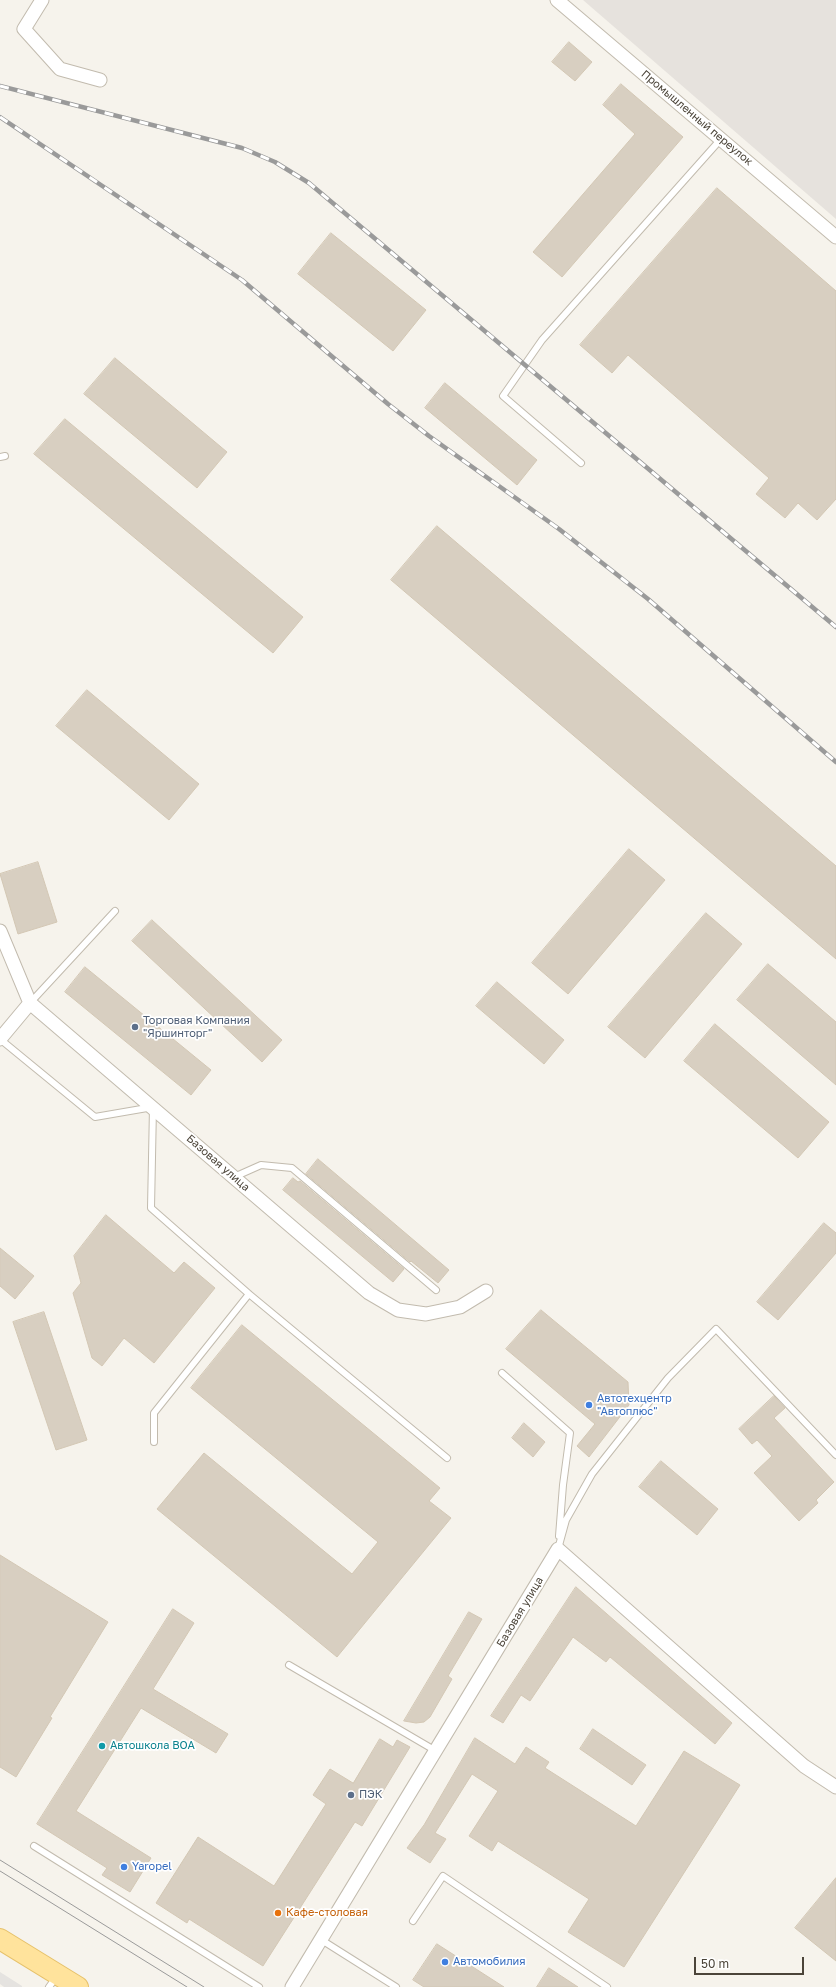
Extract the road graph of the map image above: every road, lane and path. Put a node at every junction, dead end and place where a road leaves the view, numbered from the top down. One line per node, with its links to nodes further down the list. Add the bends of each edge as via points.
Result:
1 (42, 0): 3 (street, via 24,29 60,69)
2 (557, 0): 4 (street, Промышленный переулок)
3 (100, 80)
4 (721, 139): 5 (street, Промышленный переулок); 6 (lane, via 542,340 503,396)
5 (836, 237)
6 (581, 463)
7 (115, 911): 9 (lane)
8 (0, 931): 9 (street, Базовая улица)
9 (30, 1003): 10 (street); 11 (street, Базовая улица)
10 (0, 1039): 11 (lane, via 94,1117)
11 (153, 1107): 12 (street, Базовая улица); 15 (lane, via 151,1208)
12 (234, 1176): 13 (lane, via 260,1166 292,1168); 14 (street, Базовая улица, via 369,1293 398,1310 426,1314 460,1307)
13 (436, 1290)
14 (486, 1291)
15 (249, 1294): 17 (lane, via 154,1413); 19 (lane)
16 (502, 1373): 20 (lane, via 570,1432)
17 (154, 1442)
18 (836, 1455): 20 (lane, via 716,1329 668,1378 592,1474 566,1520)
19 (447, 1458)
20 (558, 1549): 22 (street, Базовая улица); 23 (street, via 804,1766)
21 (289, 1665): 22 (lane)
22 (436, 1751): 27 (street, Базовая улица)
23 (836, 1787)
24 (34, 1846): 30 (lane)
25 (413, 1921): 33 (lane, via 444,1876)
26 (0, 1939): 28 (main road)
27 (320, 1940): 31 (street, Базовая улица); 32 (lane)
28 (53, 1981): 29 (main road)
29 (78, 1987)
30 (259, 1987)
31 (292, 1987)
32 (396, 1987)
33 (607, 1987)

